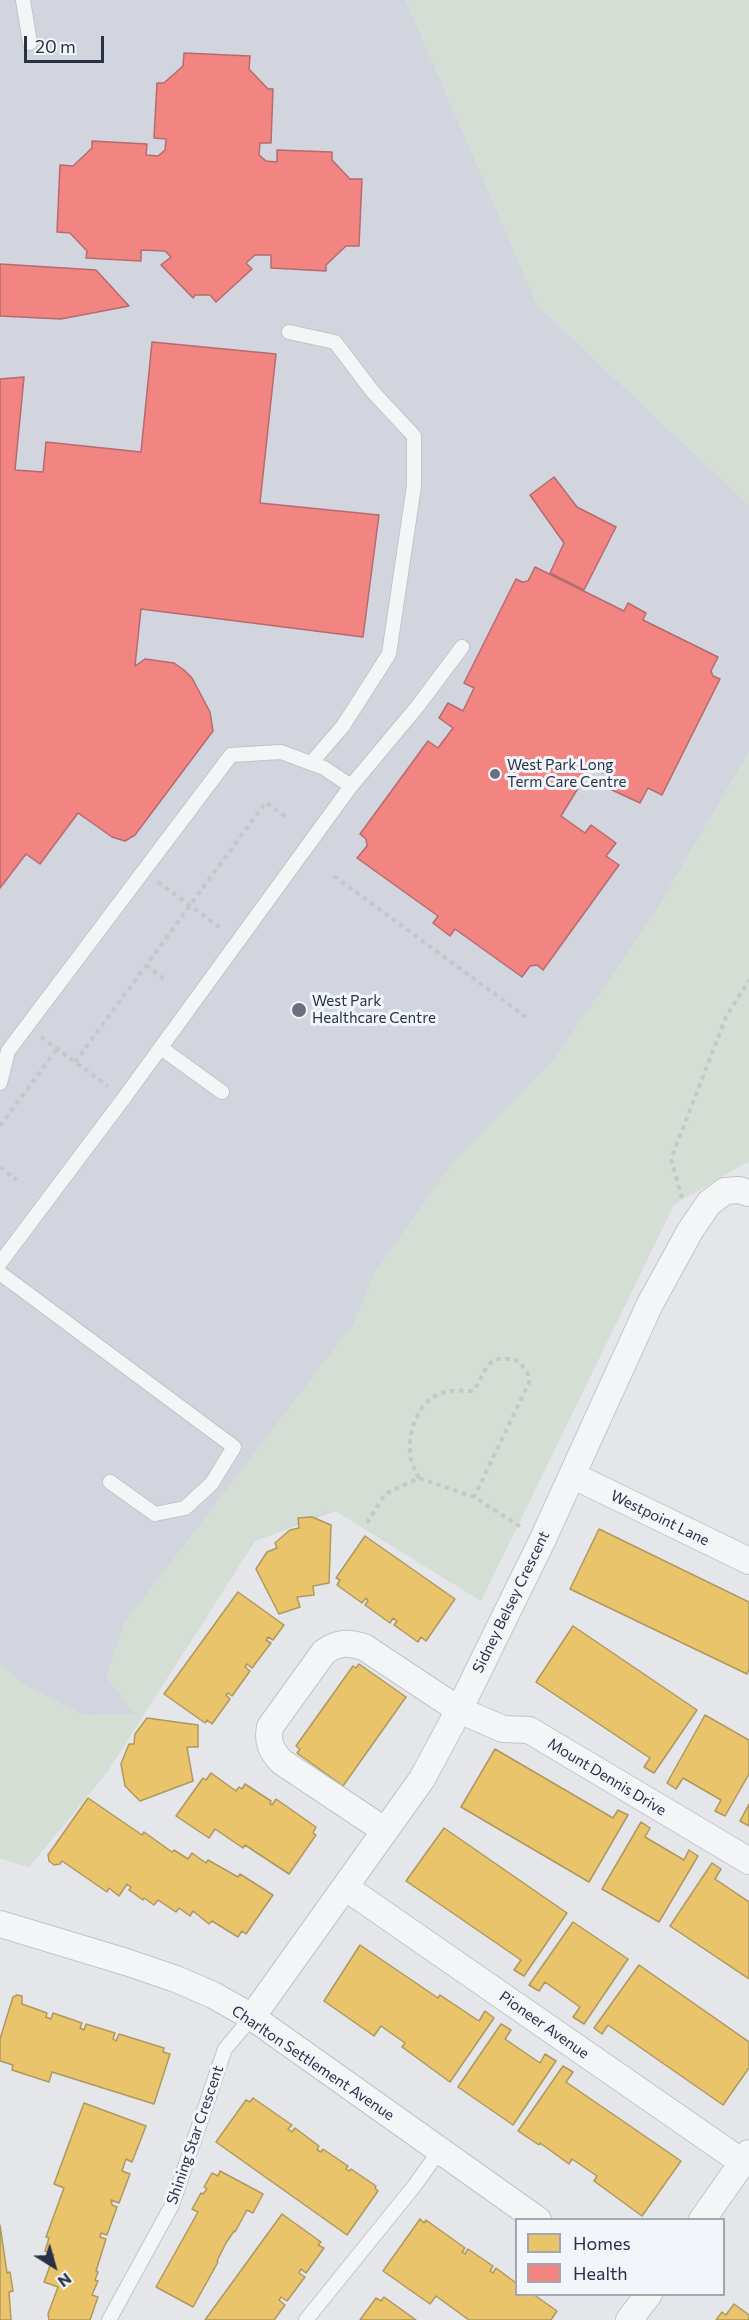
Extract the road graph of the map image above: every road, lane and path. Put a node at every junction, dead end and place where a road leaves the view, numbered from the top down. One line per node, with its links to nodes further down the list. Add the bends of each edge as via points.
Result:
1 (23, 0): 2 (lane)
2 (30, 43)
3 (289, 332): 5 (lane, via 335,342 373,392 414,436 414,486 389,654 343,726)
4 (462, 647): 6 (lane)
5 (311, 763): 6 (lane); 20 (lane, via 281,752 231,755 8,1051)
6 (351, 786): 17 (lane)
7 (286, 817): 10 (path, via 266,802)
8 (334, 876): 15 (path)
9 (155, 880): 10 (path)
10 (190, 905): 11 (path); 12 (path)
11 (224, 930)
12 (146, 965): 13 (path); 19 (path)
13 (165, 980)
14 (749, 980): 27 (path, via 726,1017 671,1159)
15 (530, 1020)
16 (39, 1036): 18 (path)
17 (161, 1048): 22 (lane); 28 (lane)
18 (57, 1049): 19 (path); 23 (path)
19 (75, 1062): 21 (path)
20 (0, 1083)
21 (108, 1086)
22 (222, 1092)
23 (0, 1126)
24 (0, 1167): 25 (path)
25 (17, 1180)
26 (749, 1194): 27 (street, Sidney Belsey Crescent, via 725,1191 709,1203)
27 (690, 1231): 30 (street, Sidney Belsey Crescent, via 650,1304)
28 (0, 1263)
29 (0, 1273): 32 (lane, via 234,1447 212,1483 185,1508 155,1514)
30 (572, 1475): 35 (street, Sidney Belsey Crescent); 36 (street, Westpoint Lane)
31 (419, 1478): 33 (path); 33 (path, via 411,1461 411,1444 412,1428 422,1407 448,1391 473,1391 489,1363 503,1357 519,1361 529,1383); 34 (path, via 385,1494)
32 (110, 1482)
33 (474, 1497): 35 (path)
34 (367, 1523)
35 (542, 1541): 37 (street, Sidney Belsey Crescent)
36 (749, 1561)
37 (459, 1710): 38 (street, Sidney Belsey Crescent, via 422,1779); 38 (street, Mount Dennis Drive, via 364,1647 349,1642 324,1652 270,1727 268,1738 275,1755); 39 (street, Mount Dennis Drive, via 503,1729 529,1730)
38 (384, 1830): 40 (street, Sidney Belsey Crescent)
39 (749, 1861)
40 (345, 1887): 42 (street, Sidney Belsey Crescent); 44 (street, Pioneer Avenue)
41 (3, 1930): 42 (street, Charlton Settlement Avenue, via 176,1979)
42 (252, 2017): 43 (street, Charlton Settlement Avenue); 48 (lane, Shining Star Crescent, via 225,2049 172,2205)
43 (440, 2150): 45 (street, Charlton Settlement Avenue); 49 (lane)
44 (746, 2158): 46 (street)
45 (535, 2218)
46 (703, 2218)
47 (646, 2296): 50 (street)
48 (109, 2320)
49 (306, 2320)
50 (629, 2320)

